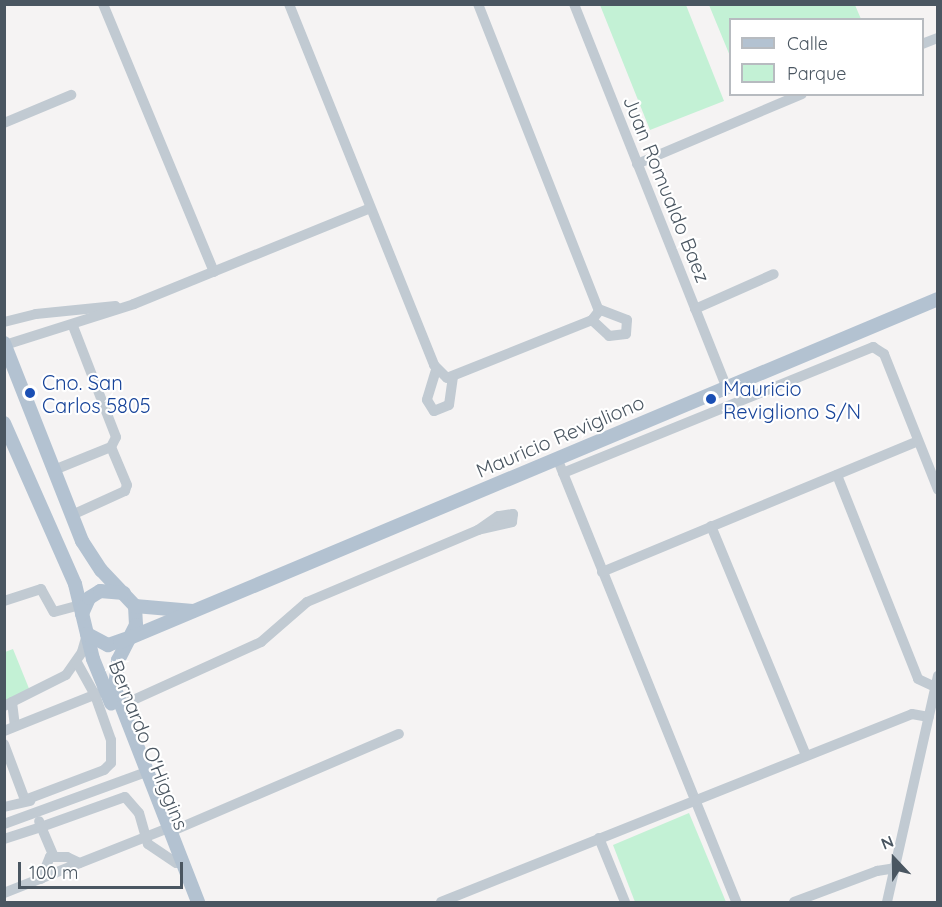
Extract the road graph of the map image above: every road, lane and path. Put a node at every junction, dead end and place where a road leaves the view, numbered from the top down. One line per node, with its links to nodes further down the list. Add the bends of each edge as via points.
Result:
1 (103, 4): 10 (street)
2 (289, 4): 9 (street)
3 (478, 4): 14 (street)
4 (574, 4): 8 (street, Juan Romualdo Baez)
5 (71, 95): 7 (street)
6 (797, 96): 8 (street)
7 (4, 123)
8 (637, 164): 15 (street, Juan Romualdo Baez)
9 (370, 208): 10 (street); 20 (street)
10 (214, 272): 13 (street)
11 (774, 274): 15 (street)
12 (938, 298): 22 (main road, Mauricio Revigliono)
13 (134, 304): 17 (street, via 36,314); 18 (street)
14 (599, 309): 16 (street); 16 (street, via 627,320 626,334 609,336)
15 (695, 309): 22 (street, Juan Romualdo Baez)
16 (592, 320): 21 (street)
17 (4, 322)
18 (73, 326): 19 (street); 25 (street, via 116,437)
19 (5, 344): 28 (main road)
20 (436, 370): 21 (street, via 442,377); 21 (street, via 427,400 434,411 449,405)
21 (453, 378)
22 (726, 386): 27 (main road, Mauricio Revigliono)
23 (4, 423): 26 (main road, Bernardo O'Higgins)
24 (918, 441): 29 (street, via 884,354 873,347); 30 (street); 31 (street)
25 (111, 447): 28 (street); 32 (street, via 127,485 125,491)
26 (10, 452): 38 (main road, Bernardo O'Higgins)
27 (557, 458): 29 (street); 39 (main road, Mauricio Revigliono)
28 (54, 470): 32 (main road)
29 (563, 473): 35 (street)
30 (837, 475): 33 (street); 43 (street, via 918,679)
31 (938, 490)
32 (72, 515): 37 (main road, via 95,562)
33 (711, 526): 35 (street); 51 (street)
34 (478, 530): 46 (street, via 307,602 261,642)
35 (602, 572): 53 (street)
36 (4, 601): 38 (street, via 41,590 54,612)
37 (132, 602): 38 (main road, via 113,589 100,591); 39 (main road, Mauricio Revigliono); 41 (main road, Bernardo O'Higgins, via 137,619)
38 (81, 611): 40 (main road, Bernardo O'Higgins)
39 (198, 611): 41 (main road, Mauricio Revigliono)
40 (87, 634): 41 (main road, Bernardo O'Higgins, via 102,644); 42 (street); 44 (main road, Bernardo O'Higgins)
41 (128, 637): 46 (main road, Bernardo O'Higgins, via 114,675)
42 (77, 662): 44 (street); 45 (street, via 66,675)
43 (936, 682): 47 (street)
44 (100, 692): 48 (street); 52 (main road, Bernardo O'Higgins); 54 (street, via 111,740 111,763 104,770)
45 (8, 704): 48 (street)
46 (120, 705): 59 (main road, Bernardo O'Higgins)
47 (929, 717): 51 (street, via 912,714); 66 (street)
48 (10, 729)
49 (399, 734): 59 (street)
50 (4, 744): 54 (street)
51 (806, 755): 53 (street)
52 (141, 774): 56 (street); 59 (main road, Bernardo O'Higgins)
53 (694, 799): 61 (street); 73 (street)
54 (24, 800): 55 (street); 56 (street, via 32,802)
55 (4, 807)
56 (36, 813): 57 (street); 58 (street)
57 (4, 824)
58 (41, 827): 60 (street, via 125,796 135,806); 62 (street); 63 (street)
59 (167, 831): 60 (street); 65 (main road, Bernardo O'Higgins); 70 (main road, Bernardo O'Higgins)
60 (148, 836): 64 (street); 65 (street, via 153,849)
61 (599, 838): 71 (street); 72 (street)
62 (4, 839)
63 (54, 856): 64 (street); 67 (street, via 45,864)
64 (80, 863): 67 (street)
65 (176, 863): 69 (main road, Bernardo O'Higgins)
66 (896, 868): 74 (street, via 877,871); 75 (street)
67 (41, 879): 68 (street)
68 (4, 893)
69 (192, 903)
70 (198, 903)
71 (441, 903)
72 (625, 903)
73 (736, 903)
74 (795, 903)
75 (887, 903)

